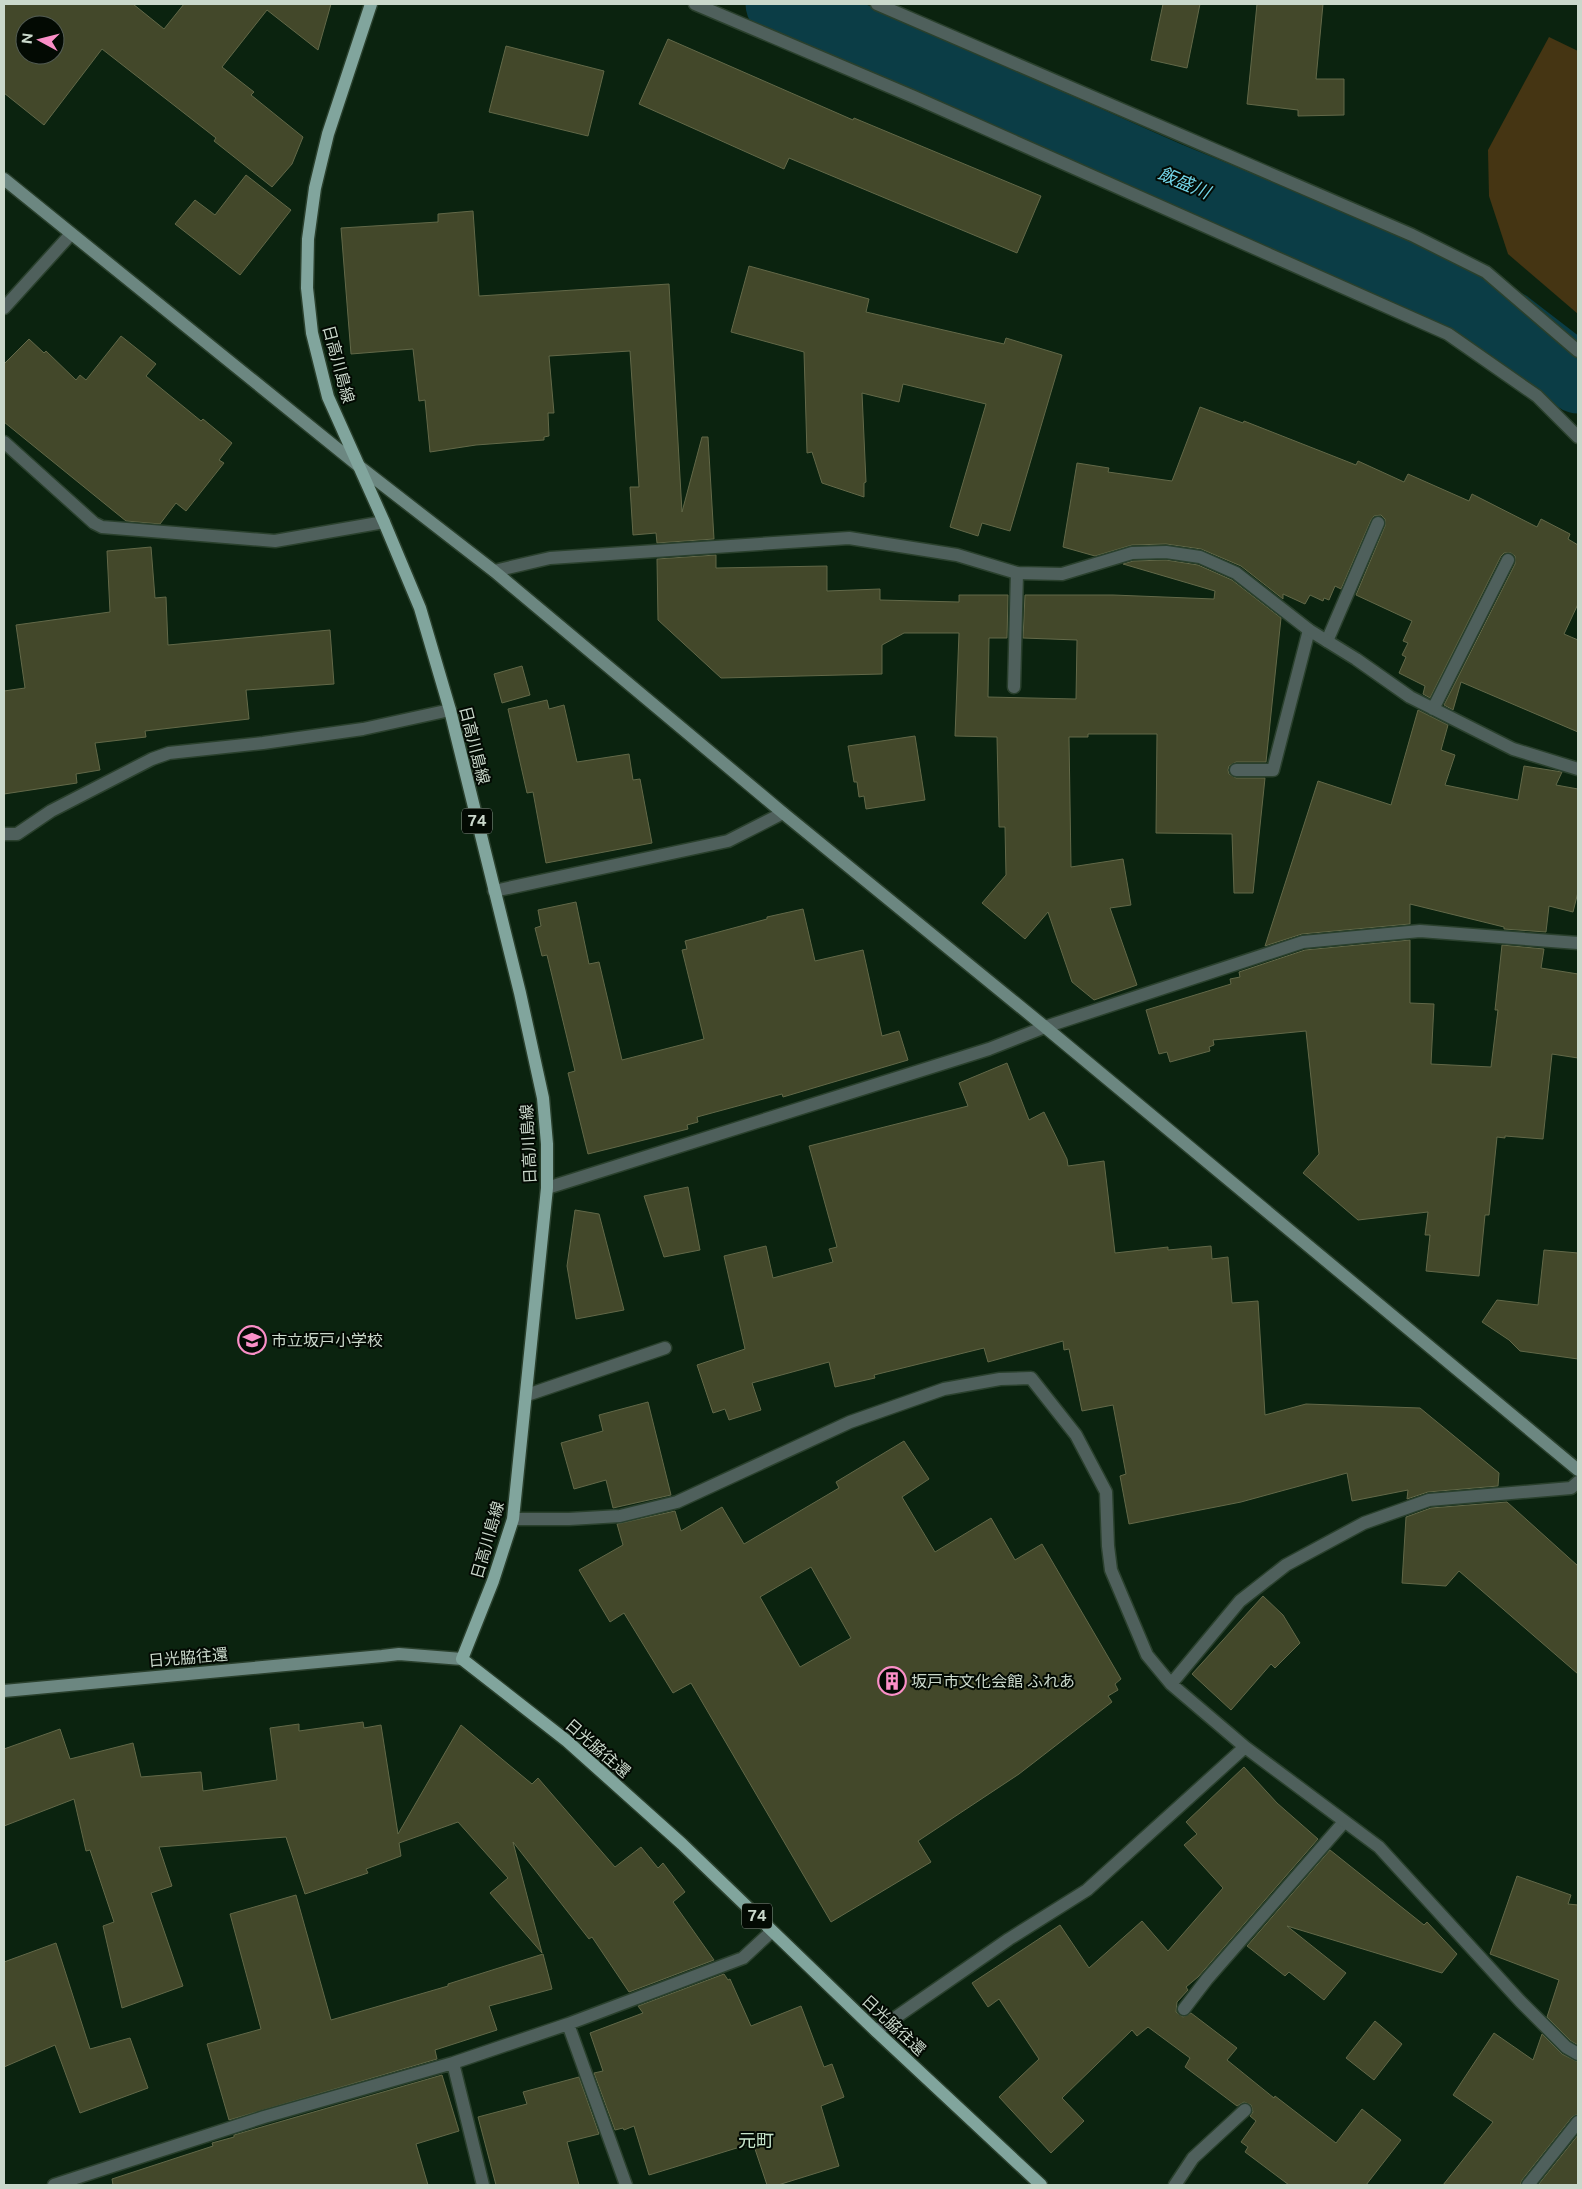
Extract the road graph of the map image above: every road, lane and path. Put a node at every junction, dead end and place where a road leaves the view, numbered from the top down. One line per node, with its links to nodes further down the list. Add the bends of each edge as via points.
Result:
1 (371, 4): 10 (main road, 日高川島線 / 74, via 328,134 315,188 308,238 308,288 317,358 328,397)
2 (695, 4): 8 (street, via 950,113 1448,334 1537,396)
3 (877, 4): 7 (street, via 1412,235 1486,272)
4 (4, 179): 5 (street)
5 (72, 234): 6 (street); 10 (street)
6 (4, 308)
7 (1578, 351)
8 (1578, 437)
9 (4, 442): 11 (street, via 102,527 275,541)
10 (360, 467): 11 (main road, 日高川島線 / 74); 14 (street)
11 (384, 522): 20 (main road, 日高川島線 / 74, via 420,608)
12 (1378, 523): 17 (street)
13 (1508, 560): 19 (street)
14 (494, 571): 15 (street, via 550,558 849,538 957,555); 23 (street)
15 (1017, 573): 16 (street, via 1062,574 1132,553 1166,552 1200,557 1236,573); 18 (street)
16 (1308, 630): 17 (street); 22 (street, via 1273,770)
17 (1327, 640): 19 (street)
18 (1014, 687)
19 (1433, 709): 21 (street, via 1513,749)
20 (450, 710): 24 (street, via 363,729 169,753 152,758 51,811 17,834); 25 (main road, 日高川島線 / 74)
21 (1578, 769)
22 (1236, 770)
23 (783, 813): 25 (street, via 728,841); 27 (street)
24 (4, 834)
25 (494, 891): 28 (main road, 日高川島線 / 74, via 543,1098)
26 (1578, 943): 27 (street, via 1420,931 1303,942)
27 (1045, 1027): 28 (street, via 989,1049); 31 (street)
28 (547, 1188): 30 (main road, 日高川島線 / 74)
29 (665, 1348): 30 (street)
30 (527, 1395): 33 (main road, 日高川島線 / 74)
31 (1578, 1470)
32 (1578, 1482): 35 (street, via 1571,1488 1429,1500 1364,1523 1286,1565 1240,1601)
33 (513, 1519): 34 (main road, 日高川島線 / 74); 35 (street, via 620,1516 677,1502 850,1422 944,1388 1000,1379 1031,1378 1076,1435 1106,1492 1111,1570 1147,1655)
34 (462, 1659): 36 (street, 日光脇往還, via 398,1654); 39 (main road, 日光脇往還 / 74, via 567,1740)
35 (1171, 1684): 37 (street)
36 (4, 1691)
37 (1245, 1748): 38 (street); 42 (street, via 1087,1890 1009,1939)
38 (1344, 1822): 40 (street); 43 (street, via 1379,1847 1520,2001 1566,2047)
39 (772, 1931): 41 (street, via 743,1958); 42 (main road, 日光脇往還 / 74)
40 (1184, 2009)
41 (568, 2024): 44 (street); 49 (street)
42 (876, 2031): 50 (main road, 日光脇往還 / 74)
43 (1578, 2054)
44 (453, 2062): 47 (street, via 264,2117); 48 (street)
45 (1245, 2110): 51 (street, via 1193,2158)
46 (1578, 2122): 52 (street)
47 (54, 2185)
48 (483, 2185)
49 (626, 2185)
50 (1041, 2185)
51 (1175, 2185)
52 (1528, 2185)

